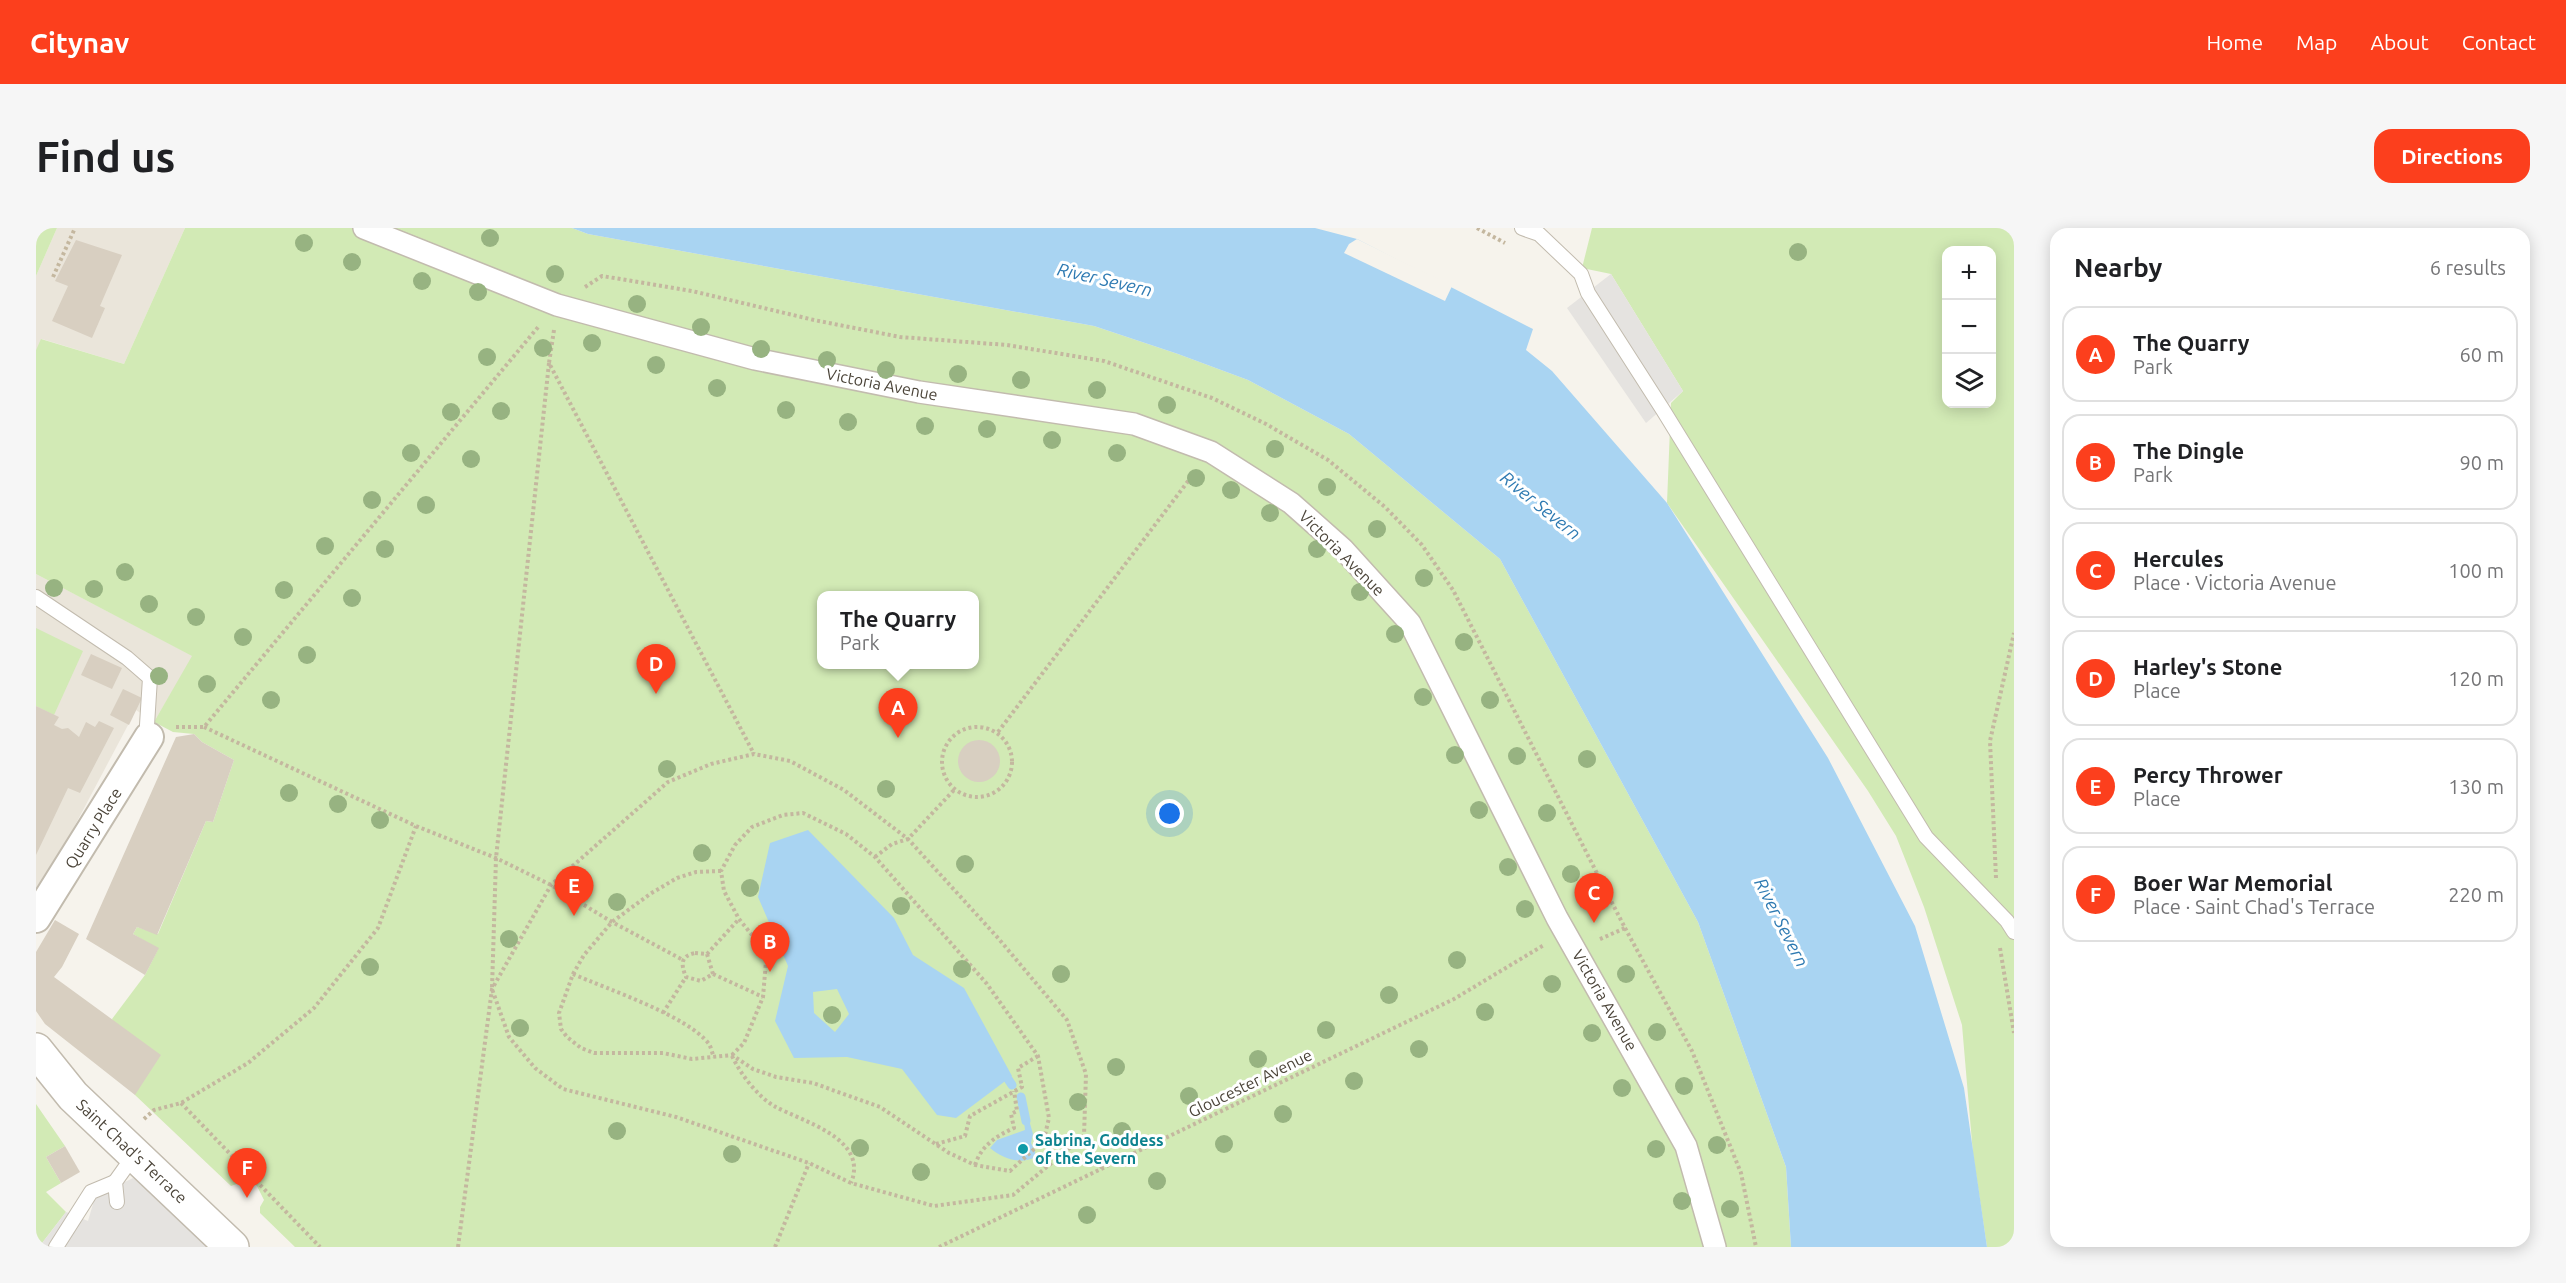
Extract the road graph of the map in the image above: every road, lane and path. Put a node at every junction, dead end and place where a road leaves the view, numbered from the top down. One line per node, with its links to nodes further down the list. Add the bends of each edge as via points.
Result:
1 (75, 228): 4 (path)
2 (364, 228): 5 (street, Victoria Avenue)
3 (1522, 228): 23 (lane, via 1539,234 1581,274 1587,293 1926,837)
4 (53, 277)
5 (557, 305): 6 (path); 7 (street, Victoria Avenue, via 755,359 919,392 1134,424); 10 (path); 21 (path, via 602,276 692,291 900,337 1006,345 1104,361 1212,398 1266,424 1328,460 1385,507 1422,545 1458,600)
6 (549, 363): 13 (path); 18 (path)
7 (1211, 452): 11 (path); 26 (street, Victoria Avenue, via 1291,503 1343,549 1410,622)
8 (36, 597): 12 (lane, via 150,678)
9 (2014, 633): 23 (path, via 1990,741)
10 (204, 727): 12 (path, via 162,726); 15 (path)
11 (998, 732): 14 (path, via 975,726 955,734 948,742 941,762); 14 (path, via 1012,758 1012,769 1002,787 984,797)
12 (148, 738): 22 (street, Quarry Place)
13 (754, 754): 16 (path, via 790,761 844,790); 20 (path, via 711,764 668,782)
14 (954, 790): 16 (path)
15 (416, 826): 18 (path); 44 (path, via 378,928 314,1008 248,1063)
16 (908, 839): 17 (path, via 892,844); 46 (path, via 1067,1020 1086,1074)
17 (875, 857): 19 (path, via 846,834 803,813 783,815 752,827 735,845); 41 (path, via 987,984)
18 (496, 858): 20 (path); 35 (path)
19 (721, 871): 24 (path, via 724,891); 25 (path, via 677,878)
20 (551, 885): 25 (path); 35 (path)
21 (1606, 891): 26 (path, Gloucester Avenue); 27 (path)
22 (39, 908)
23 (1996, 912): 28 (lane); 38 (path)
24 (739, 919): 30 (path); 36 (path, via 766,962)
25 (612, 922): 31 (path); 32 (path)
26 (1561, 925): 29 (street, Victoria Avenue); 53 (path, Gloucester Avenue, via 1454,999)
27 (1625, 928): 29 (path); 64 (path, via 1696,1062 1741,1173)
28 (2014, 932)
29 (1576, 951): 63 (street, Victoria Avenue, via 1686,1146)
30 (706, 954): 31 (path, via 687,955); 33 (path)
31 (682, 960): 34 (path)
32 (573, 974): 37 (path); 42 (path, via 559,1014 561,1029 581,1048 594,1053)
33 (713, 974): 34 (path, via 701,981); 36 (path)
34 (686, 977): 37 (path)
35 (492, 989): 51 (path, via 509,1037 535,1068 563,1089 676,1118); 60 (path)
36 (763, 997): 40 (path, via 744,1043)
37 (663, 1013): 42 (path, via 696,1032 709,1044)
38 (2014, 1033)
39 (36, 1050): 50 (street, Saint Chad's Terrace, via 73,1096)
40 (732, 1055): 42 (path); 48 (path, via 753,1069 813,1083 880,1107); 55 (path, via 757,1091 773,1105 831,1134 849,1151 855,1171)
41 (1038, 1056): 43 (path, via 1018,1068 1022,1087); 47 (path, via 1049,1118)
42 (714, 1057)
43 (1013, 1091): 48 (path, via 970,1116 965,1136); 52 (path, via 1017,1111 1011,1114 1014,1128 985,1146)
44 (181, 1103): 45 (path, via 154,1110); 59 (path)
45 (143, 1119)
46 (1084, 1136): 49 (path); 53 (path)
47 (1044, 1140): 49 (path); 52 (path, via 1010,1171)
48 (935, 1144): 52 (path)
49 (1068, 1149): 55 (path, via 1012,1195 934,1206)
50 (135, 1154): 54 (lane); 58 (street, Saint Chad's Terrace)
51 (809, 1163): 55 (path); 61 (path)
52 (975, 1165)
53 (1102, 1168): 62 (path, Gloucester Avenue)
54 (115, 1182): 56 (lane); 57 (lane, via 91,1192)
55 (851, 1183)
56 (117, 1202)
57 (56, 1247)
58 (232, 1247)
59 (320, 1247)
60 (458, 1247)
61 (775, 1247)
62 (939, 1247)
63 (1715, 1247)
64 (1756, 1247)

